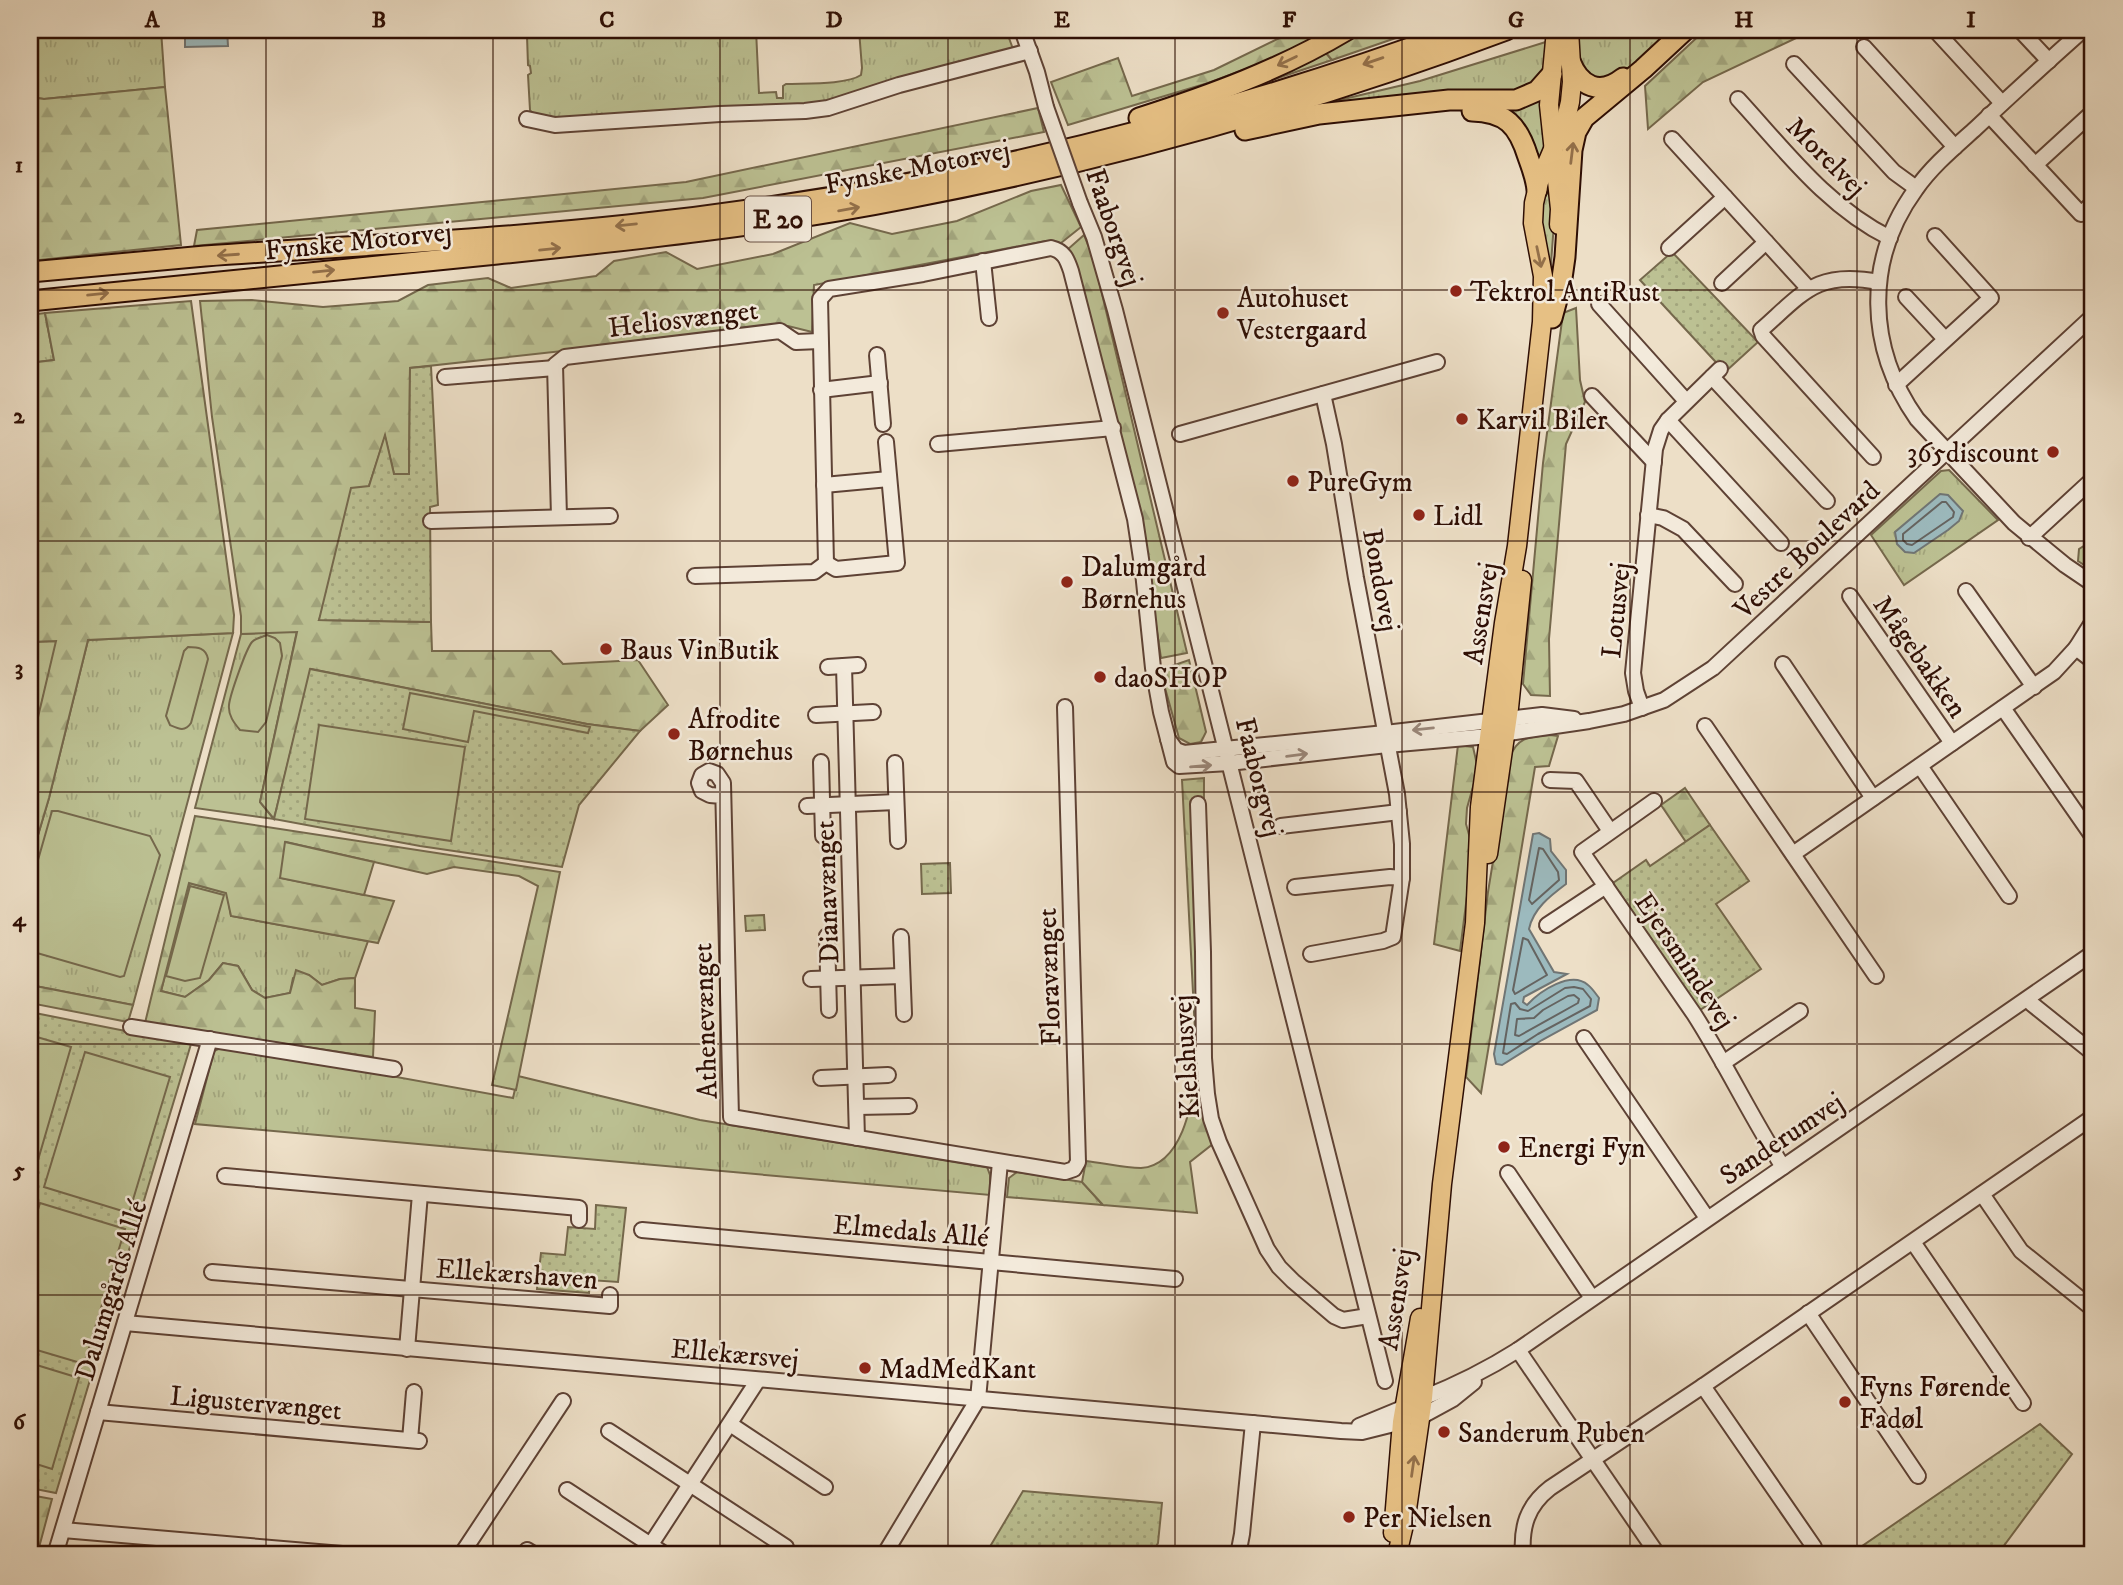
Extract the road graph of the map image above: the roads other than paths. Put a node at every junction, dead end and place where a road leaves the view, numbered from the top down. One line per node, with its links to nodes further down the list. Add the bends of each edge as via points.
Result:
1 (1022, 30): 12 (street, Faaborgvej)
2 (1347, 30): 27 (highway, one-way to 27, via 1205,96)
3 (1461, 30): 27 (highway, Fynske Motorvej / E 20, one-way to 27, via 1328,76 1177,120)
4 (1506, 30): 25 (highway, Fynske Motorvej / E 20, via 1251,116)
5 (1556, 30): 10 (main road, Assensvej)
6 (1683, 30): 10 (highway, via 1619,81 1602,88 1588,85 1577,75); 46 (highway, one-way to 6, via 1562,276 1576,132 1584,118)
7 (1935, 30): 17 (street)
8 (2020, 30): 13 (street)
9 (2082, 30): 13 (street, Morelvej)
10 (1566, 46): 15 (main road, Assensvej); 24 (main road, Assensvej, via 1570,102)
11 (1864, 47): 23 (street)
12 (1030, 51): 21 (street, via 828,108 555,125); 100 (street, Faaborgvej, bridge, via 1115,310)
13 (2049, 61): 17 (street, Morelvej)
14 (1794, 64): 28 (street, Morelvej, via 1894,172)
15 (1552, 74): 18 (highway, via 1537,91 1516,100 1450,100); 24 (main road, Assensvej)
16 (1738, 99): 33 (street, Morelvej, via 1823,191)
17 (2002, 103): 20 (street, Morelvej)
18 (1387, 107): 25 (highway, via 1319,114 1155,151); 29 (highway, via 1484,111 1501,116 1521,137)
19 (2093, 112): 26 (street)
20 (1989, 115): 23 (street, Morelvej); 26 (street)
21 (527, 119)
22 (1672, 139): 30 (street)
23 (1955, 147): 28 (street, Morelvej)
24 (1553, 148): 29 (main road, Assensvej); 46 (main road, Assensvej, via 1560,217)
25 (1086, 159): 42 (highway, Fynske Motorvej / E 20, one-way to 25, via 622,241 895,201)
26 (2035, 165): 31 (street, via 2081,214)
27 (888, 186): 37 (highway, Fynske Motorvej / E 20, one-way to 37, via 629,225)
28 (1916, 188): 33 (street, Morelvej)
29 (1537, 190): 97 (main road, Assensvej, one-way to 97, via 1533,223 1544,297 1517,546 1504,623)
30 (1725, 197): 34 (street); 35 (street)
31 (2093, 203)
32 (1935, 236): 47 (street, via 1991,298)
33 (1890, 238): 38 (street, Morelvej)
34 (1766, 242): 39 (street); 40 (street)
35 (1669, 248)
36 (983, 261): 45 (street); 48 (street, via 829,289 820,299); 61 (street, via 1042,248 1064,255)
37 (30, 272)
38 (1879, 282): 40 (street, via 1844,278); 54 (street, Morelvej, via 1880,334)
39 (1722, 283)
40 (1809, 289): 66 (street, via 1761,330 1763,336)
41 (1906, 297): 47 (street)
42 (30, 301)
43 (1600, 304): 58 (street)
44 (2093, 316): 65 (street, Vestre Boulevard)
45 (989, 318)
46 (1552, 318): 97 (main road, Assensvej)
47 (1945, 340): 54 (street)
48 (820, 341): 51 (street, Heliosvænget, via 796,342 780,331 565,358); 55 (street)
49 (877, 355): 53 (street)
50 (1437, 362): 56 (street)
51 (555, 368): 52 (street, Heliosvænget); 74 (street)
52 (445, 377)
53 (880, 383): 55 (street); 60 (street)
54 (1896, 385): 65 (street, Morelvej, via 1917,419)
55 (821, 390): 70 (street)
56 (1323, 394): 62 (street); 98 (street, Bondovej)
57 (1592, 396): 67 (street)
58 (1686, 401): 59 (street, Lotusvej); 71 (street, Lotusvej, via 1716,373)
59 (1668, 420): 67 (street, Lotusvej); 77 (street)
60 (883, 424)
61 (1113, 428): 64 (street); 100 (street, via 1138,539 1153,668 1174,762 1179,766)
62 (1180, 434)
63 (886, 442): 68 (street)
64 (938, 444)
65 (1947, 452): 76 (street); 91 (street, Vestre Boulevard, via 1713,668)
66 (1873, 457)
67 (1654, 462): 72 (street, Lotusvej)
68 (889, 479): 70 (street); 78 (street, via 897,563 836,569)
69 (2093, 479): 76 (street)
70 (824, 485): 78 (street)
71 (1827, 501)
72 (1648, 515): 80 (street, via 1683,528); 91 (street, Lotusvej, via 1633,673)
73 (610, 516): 74 (street)
74 (559, 517): 75 (street)
75 (430, 521)
76 (2029, 538): 81 (street)
77 (1781, 543)
78 (826, 563): 79 (street, via 814,572)
79 (695, 576)
80 (1735, 584)
81 (2093, 584)
82 (1966, 590): 89 (street)
83 (1850, 596): 99 (street, Mågebakken)
84 (2093, 621): 85 (street, Mågebakken)
85 (2076, 648): 86 (street); 89 (street, Mågebakken)
86 (2093, 661)
87 (1783, 664): 106 (street)
88 (828, 667): 94 (street, Dianavænget, via 851,666)
89 (2034, 687): 92 (street, Mågebakken)
90 (1065, 707): 152 (street, Floravænget, via 1079,1162 1074,1170 1065,1172)
91 (1642, 708): 97 (street, Vestre Boulevard, via 1589,721)
92 (2004, 708): 99 (street, Mågebakken); 117 (street, Mågebakken)
93 (873, 712): 94 (street)
94 (845, 713): 95 (street); 109 (street, Dianavænget)
95 (816, 715)
96 (1705, 726): 119 (street)
97 (1498, 727): 98 (street, Vestre Boulevard); 124 (main road, Assensvej, via 1488,856); 124 (main road, Assensvej, via 1480,807)
98 (1386, 739): 100 (street, Vestre Boulevard); 113 (street, Bondovej)
99 (1952, 743): 103 (street, Mågebakken)
100 (1227, 756): 171 (street, Faaborgvej)
101 (821, 762): 111 (street, Dianavænget)
102 (895, 763): 108 (street)
103 (1920, 766): 106 (street, Mågebakken); 123 (street)
104 (1550, 780): 115 (street, via 1576,781)
105 (722, 796): 151 (street, Athenevænget, via 731,1117)
106 (1873, 798): 119 (street, Mågebakken)
107 (1654, 801): 115 (street, Ejersmindevej)
108 (896, 802): 109 (street, Dianavænget); 118 (street)
109 (848, 804): 111 (street, Dianavænget); 132 (street, Dianavænget)
110 (1198, 804): 171 (street, Kielshusvej, via 1204,1058 1211,1119 1279,1267 1334,1316 1343,1320)
111 (822, 805): 112 (street, Dianavænget); 116 (street, Dianavænget)
112 (807, 806)
113 (1399, 812): 114 (street); 120 (street, Bondovej)
114 (1281, 826)
115 (1610, 831): 121 (street, Ejersmindevej, via 1582,852)
116 (823, 836)
117 (2093, 837)
118 (898, 841)
119 (1793, 854): 131 (street)
120 (1402, 878): 122 (street); 129 (street, Bondovej, via 1393,937)
121 (1606, 886): 125 (street, Ejersmindevej); 143 (street, Ejersmindevej)
122 (1295, 887)
123 (2010, 896)
124 (1475, 923): 156 (main road, Assensvej)
125 (1547, 925)
126 (827, 936): 134 (street, Dianavænget)
127 (901, 937): 130 (street)
128 (2093, 953): 135 (street, Sanderumvej)
129 (1311, 954)
130 (902, 976): 132 (street, Dianavænget); 138 (street)
131 (1876, 976)
132 (853, 978): 134 (street, Dianavænget); 146 (street, Dianavænget)
133 (811, 979): 134 (street, Dianavænget)
134 (828, 979): 136 (street, Dianavænget)
135 (2029, 998): 142 (street); 153 (street, Sanderumvej)
136 (830, 1010)
137 (1800, 1011): 143 (street, Ejersmindevej)
138 (904, 1014)
139 (131, 1027): 141 (street)
140 (1584, 1038): 159 (street)
141 (210, 1039): 144 (street); 172 (street, Dalumgårds Allé)
142 (2093, 1053)
143 (1724, 1063): 153 (street, Ejersmindevej)
144 (394, 1069)
145 (888, 1075): 146 (street)
146 (856, 1076): 147 (street); 149 (street, Dianavænget)
147 (821, 1078)
148 (909, 1106): 149 (street)
149 (857, 1107): 151 (street, Dianavænget)
150 (2092, 1122): 158 (street)
151 (858, 1138): 152 (street)
152 (1000, 1161): 163 (street)
153 (1783, 1167): 159 (street, Sanderumvej)
154 (1508, 1173): 168 (street)
155 (225, 1176): 157 (street, Ellekærshaven)
156 (1442, 1184): 180 (main road, Assensvej); 185 (main road, Assensvej)
157 (420, 1194): 160 (street, Ellekærshaven, via 579,1208); 166 (street, Ellekærshaven)
158 (1982, 1194): 162 (street); 169 (street, via 2021,1251)
159 (1707, 1218): 168 (street, Sanderumvej)
160 (579, 1220)
161 (642, 1230): 163 (street, Elmedals Allé)
162 (1913, 1242): 170 (street); 183 (street)
163 (990, 1262): 165 (street, Elmedals Allé); 181 (street)
164 (212, 1272): 166 (street, Ellekærshaven)
165 (1175, 1279)
166 (412, 1290): 167 (street, Ellekærshaven, via 610,1306); 173 (street, Ellekærshaven)
167 (610, 1295)
168 (1592, 1298): 174 (street, Sanderumvej)
169 (2093, 1309)
170 (1808, 1313): 178 (street); 191 (street)
171 (1368, 1316): 177 (street, Faaborgvej)
172 (125, 1323): 173 (street, Ellekærsvej); 184 (street, Dalumgårds Allé)
173 (407, 1349): 176 (street, Ellekærsvej)
174 (1518, 1350): 175 (street, Sanderumvej); 190 (street)
175 (1497, 1363): 180 (street, Sanderumvej); 186 (street, Sanderumvej, via 1453,1399)
176 (758, 1380): 181 (street, Ellekærsvej); 188 (street)
177 (1384, 1381)
178 (1703, 1386): 190 (street); 197 (street)
179 (414, 1392): 184 (street, Ligustervænget, via 414,1440)
180 (1423, 1398): 185 (main road); 186 (main road, Assensvej)
181 (978, 1399): 187 (street, Ellekærsvej); 205 (street)
182 (563, 1401): 203 (street)
183 (2022, 1403)
184 (98, 1412): 195 (street, Dalumgårds Allé)
185 (1403, 1414): 186 (main road); 187 (street, Ellekærsvej, via 1362,1432); 207 (main road)
186 (1420, 1416): 207 (main road, one-way to 186, via 1406,1516)
187 (1253, 1423): 206 (street)
188 (730, 1424): 192 (street); 193 (street)
189 (609, 1431): 192 (street)
190 (1592, 1460): 208 (street, via 1534,1503 1524,1523); 209 (street)
191 (1919, 1476)
192 (690, 1485): 196 (street); 199 (street)
193 (825, 1487)
194 (567, 1490): 199 (street)
195 (64, 1530): 198 (street); 201 (street, Dalumgårds Allé)
196 (786, 1547)
197 (1814, 1547)
198 (196, 1549): 200 (street)
199 (647, 1550): 204 (street)
200 (293, 1552): 202 (street)
201 (55, 1555)
202 (354, 1555)
203 (461, 1555)
204 (666, 1555)
205 (884, 1555)
206 (1238, 1555)
207 (1395, 1555)
208 (1523, 1555)
209 (1658, 1555)

